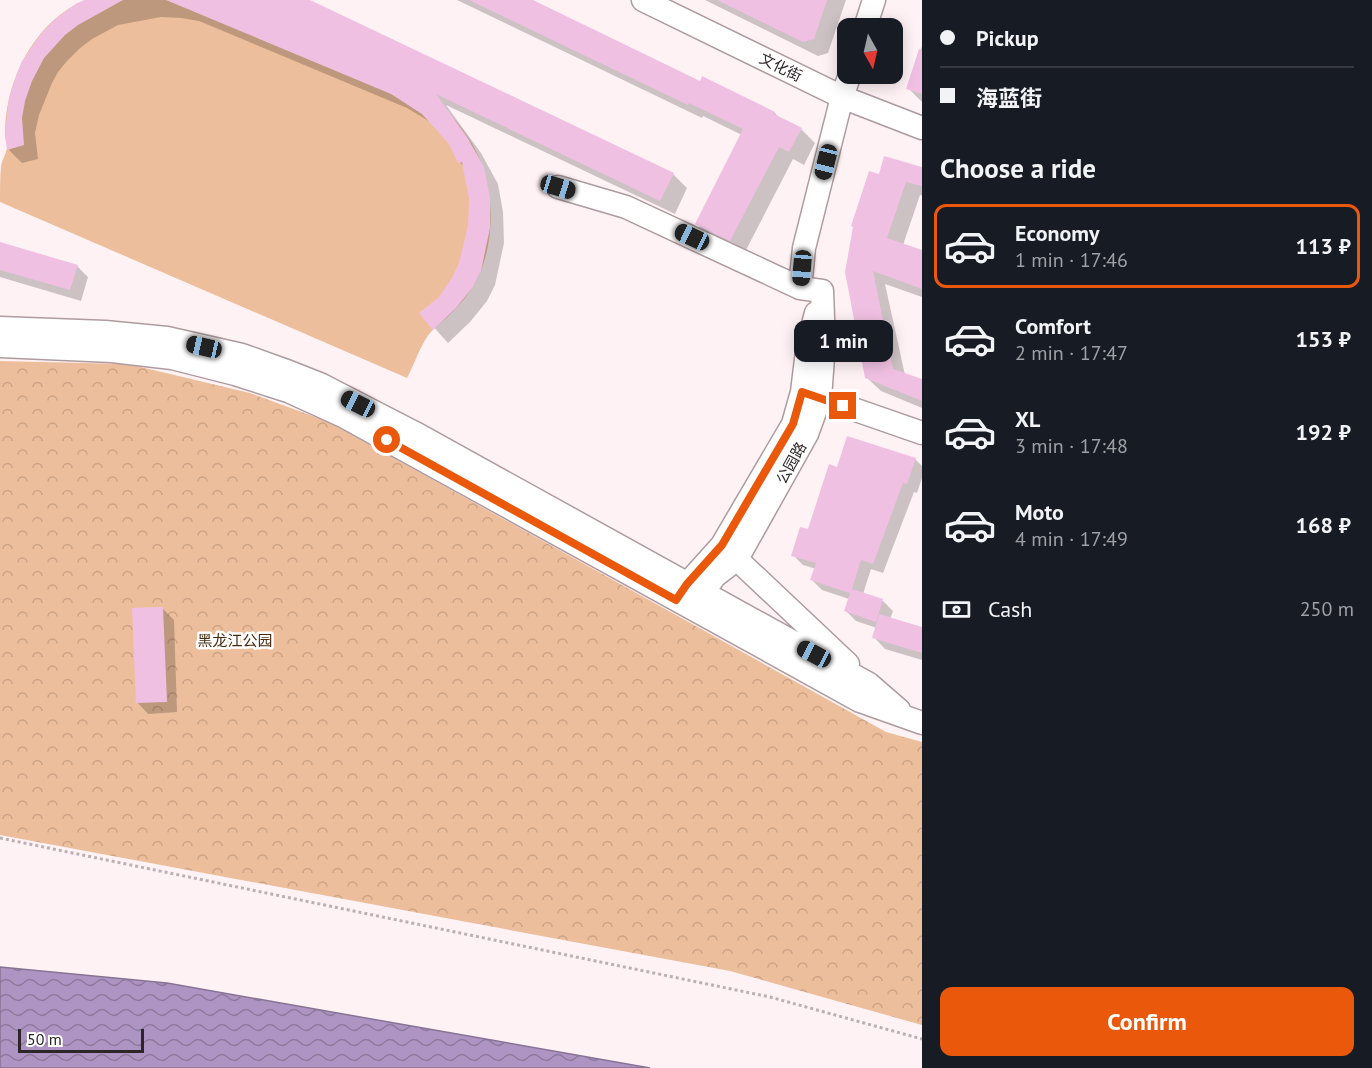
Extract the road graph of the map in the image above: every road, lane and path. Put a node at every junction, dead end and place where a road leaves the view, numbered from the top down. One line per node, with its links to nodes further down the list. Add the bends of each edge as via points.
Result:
1 (643, 0): 5 (street, 文化街)
2 (874, 0): 3 (street)
3 (868, 18)
4 (847, 84): 5 (street, 公园路)
5 (842, 97): 6 (street, 文化街); 8 (street, 公园路, via 804,248)
6 (922, 128)
7 (558, 187): 8 (street, via 626,207)
8 (811, 290): 11 (street, 公园路, via 824,344)
9 (0, 328): 14 (street, via 167,338 284,369 415,433)
10 (0, 346): 14 (street, via 172,358 288,391)
11 (811, 395): 12 (street); 13 (street, 公园路, via 807,434)
12 (922, 432)
13 (730, 552): 14 (street, 公园路, via 715,576); 15 (street)
14 (689, 596): 15 (street); 16 (street, via 861,701)
15 (869, 684): 16 (street)
16 (916, 721)
17 (0, 838): 18 (path, via 770,997)
18 (922, 1039)

